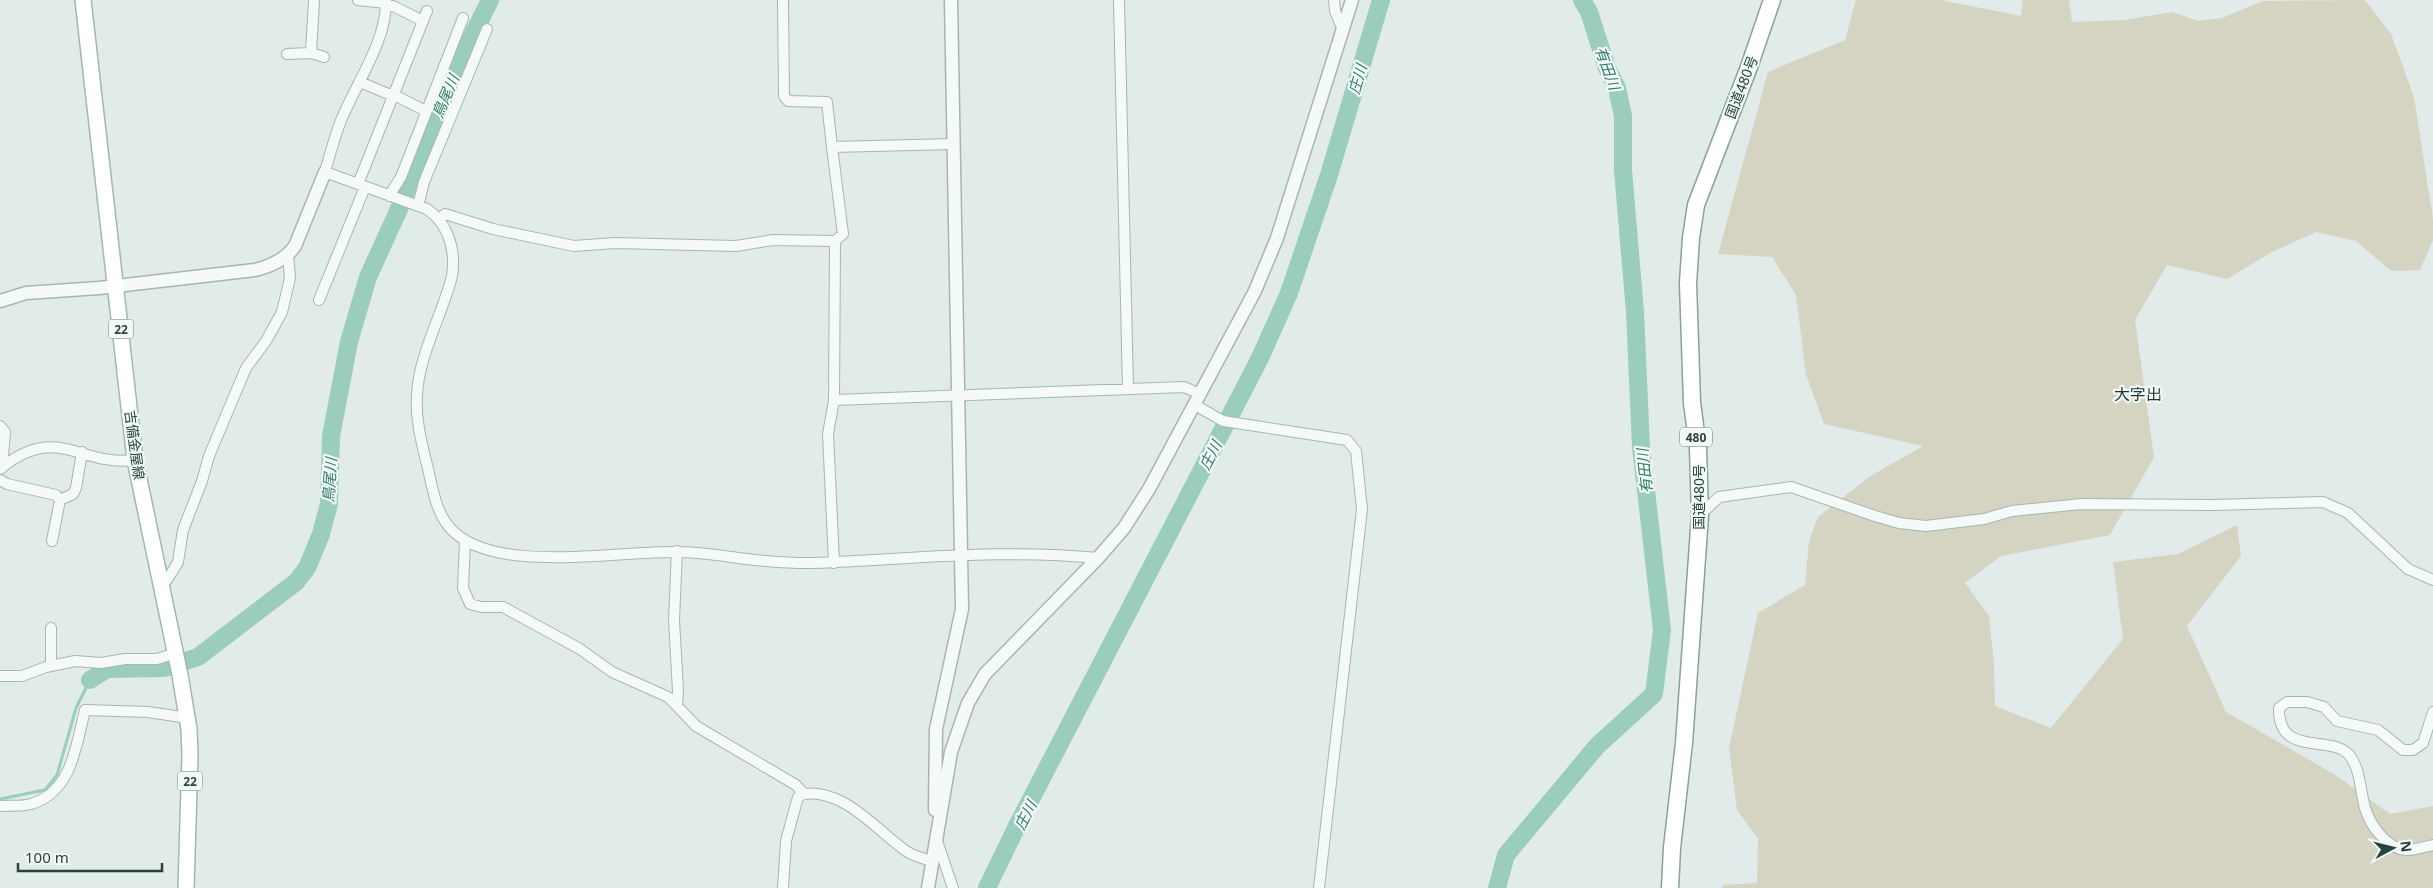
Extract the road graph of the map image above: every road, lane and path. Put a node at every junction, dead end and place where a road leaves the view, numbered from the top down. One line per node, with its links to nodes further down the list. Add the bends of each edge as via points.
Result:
1 (83, 0): 29 (main road, 吉備金屋線 / 22)
2 (314, 0): 15 (street)
3 (358, 0): 10 (street)
4 (783, 0): 21 (street, via 784,96 788,101 827,102)
5 (951, 0): 20 (street)
6 (1119, 0): 32 (street)
7 (1334, 0): 13 (street)
8 (1352, 0): 13 (street)
9 (1772, 0): 42 (highway, 国道480号 / 480, via 1750,67 1696,205 1693,221 1688,284)
10 (386, 3): 17 (street, via 384,20); 18 (street, via 425,16)
11 (463, 18): 19 (street)
12 (487, 29): 25 (street)
13 (1343, 30): 35 (street, via 1277,238 1255,292)
14 (287, 54): 15 (street)
15 (311, 54): 16 (street)
16 (324, 57)
17 (360, 82): 18 (street); 22 (street, via 342,117)
18 (393, 95): 19 (street); 23 (street)
19 (426, 111): 24 (street)
20 (954, 144): 21 (street); 33 (street)
21 (832, 147): 27 (street, via 843,234)
22 (325, 172): 23 (street); 28 (street, via 299,238)
23 (361, 186): 24 (street); 30 (street)
24 (392, 197): 25 (street)
25 (415, 205): 26 (street, via 427,209)
26 (439, 219): 27 (street, via 445,214 493,229 574,246 615,243 736,246 772,240); 44 (street, via 451,243 453,266 423,361 416,394 418,419 437,503 444,520)
27 (835, 241): 34 (street)
28 (288, 255): 29 (street, via 270,266 255,270); 50 (street, via 290,278 282,312 246,368 208,456 183,530 178,562 167,580)
29 (116, 286): 31 (street, via 26,293); 38 (main road, 吉備金屋線 / 22)
30 (319, 300)
31 (0, 301)
32 (1128, 389): 33 (street); 35 (street, via 1184,387)
33 (958, 394): 34 (street); 46 (street)
34 (834, 400): 48 (street, via 828,434)
35 (1198, 400): 47 (street, via 1149,489 1124,528); 69 (street, via 1222,421 1347,440 1356,450 1362,509)
36 (0, 426): 39 (street, via 6,432)
37 (82, 452): 38 (street, via 115,461); 39 (street, via 53,446 40,447 18,456); 41 (street, via 75,492)
38 (135, 460): 50 (main road, 吉備金屋線 / 22)
39 (1, 468)
40 (0, 480): 41 (street, via 56,495)
41 (60, 500): 43 (street)
42 (1700, 515): 49 (street, via 1719,497 1791,487 1875,516 1926,526 2081,504 2323,502 2348,513 2408,569); 70 (highway, 国道480号 / 480)
43 (52, 541)
44 (465, 541): 45 (street, via 488,551 558,557); 55 (street, via 464,588 470,604 504,607 580,649 612,672 668,697)
45 (677, 552): 48 (street, via 765,561); 55 (street, via 674,620)
46 (962, 556): 47 (street, via 1068,555); 48 (street); 58 (street, via 962,609)
47 (1098, 558): 59 (street, via 985,674 968,703)
48 (834, 562)
49 (2433, 580)
50 (161, 581): 52 (main road, 吉備金屋線 / 22)
51 (51, 628): 53 (street)
52 (176, 654): 53 (street, via 161,659 81,661); 57 (main road, 吉備金屋線 / 22)
53 (51, 666): 54 (street, via 22,676)
54 (0, 676)
55 (677, 706): 60 (street, via 696,726 796,784)
56 (2433, 712): 63 (street, via 2423,743 2413,750 2404,750 2378,730 2337,720 2324,707 2307,702 2287,702 2279,708 2282,727 2296,739 2339,748 2350,756 2360,780 2369,818 2387,841 2405,850)
57 (188, 718): 61 (street, via 148,712 86,710 67,773 57,790 30,804); 65 (main road, 吉備金屋線 / 22)
58 (936, 729): 59 (street, via 938,739 944,744 951,743); 62 (street)
59 (957, 735): 62 (street)
60 (804, 794): 64 (street, via 821,794 845,804 907,852); 66 (street, via 798,797 786,841)
61 (0, 806)
62 (935, 835): 64 (street); 68 (street)
63 (2433, 845)
64 (931, 861): 67 (street)
65 (186, 888)
66 (783, 888)
67 (928, 888)
68 (953, 888)
69 (1319, 888)
70 (1670, 888)

